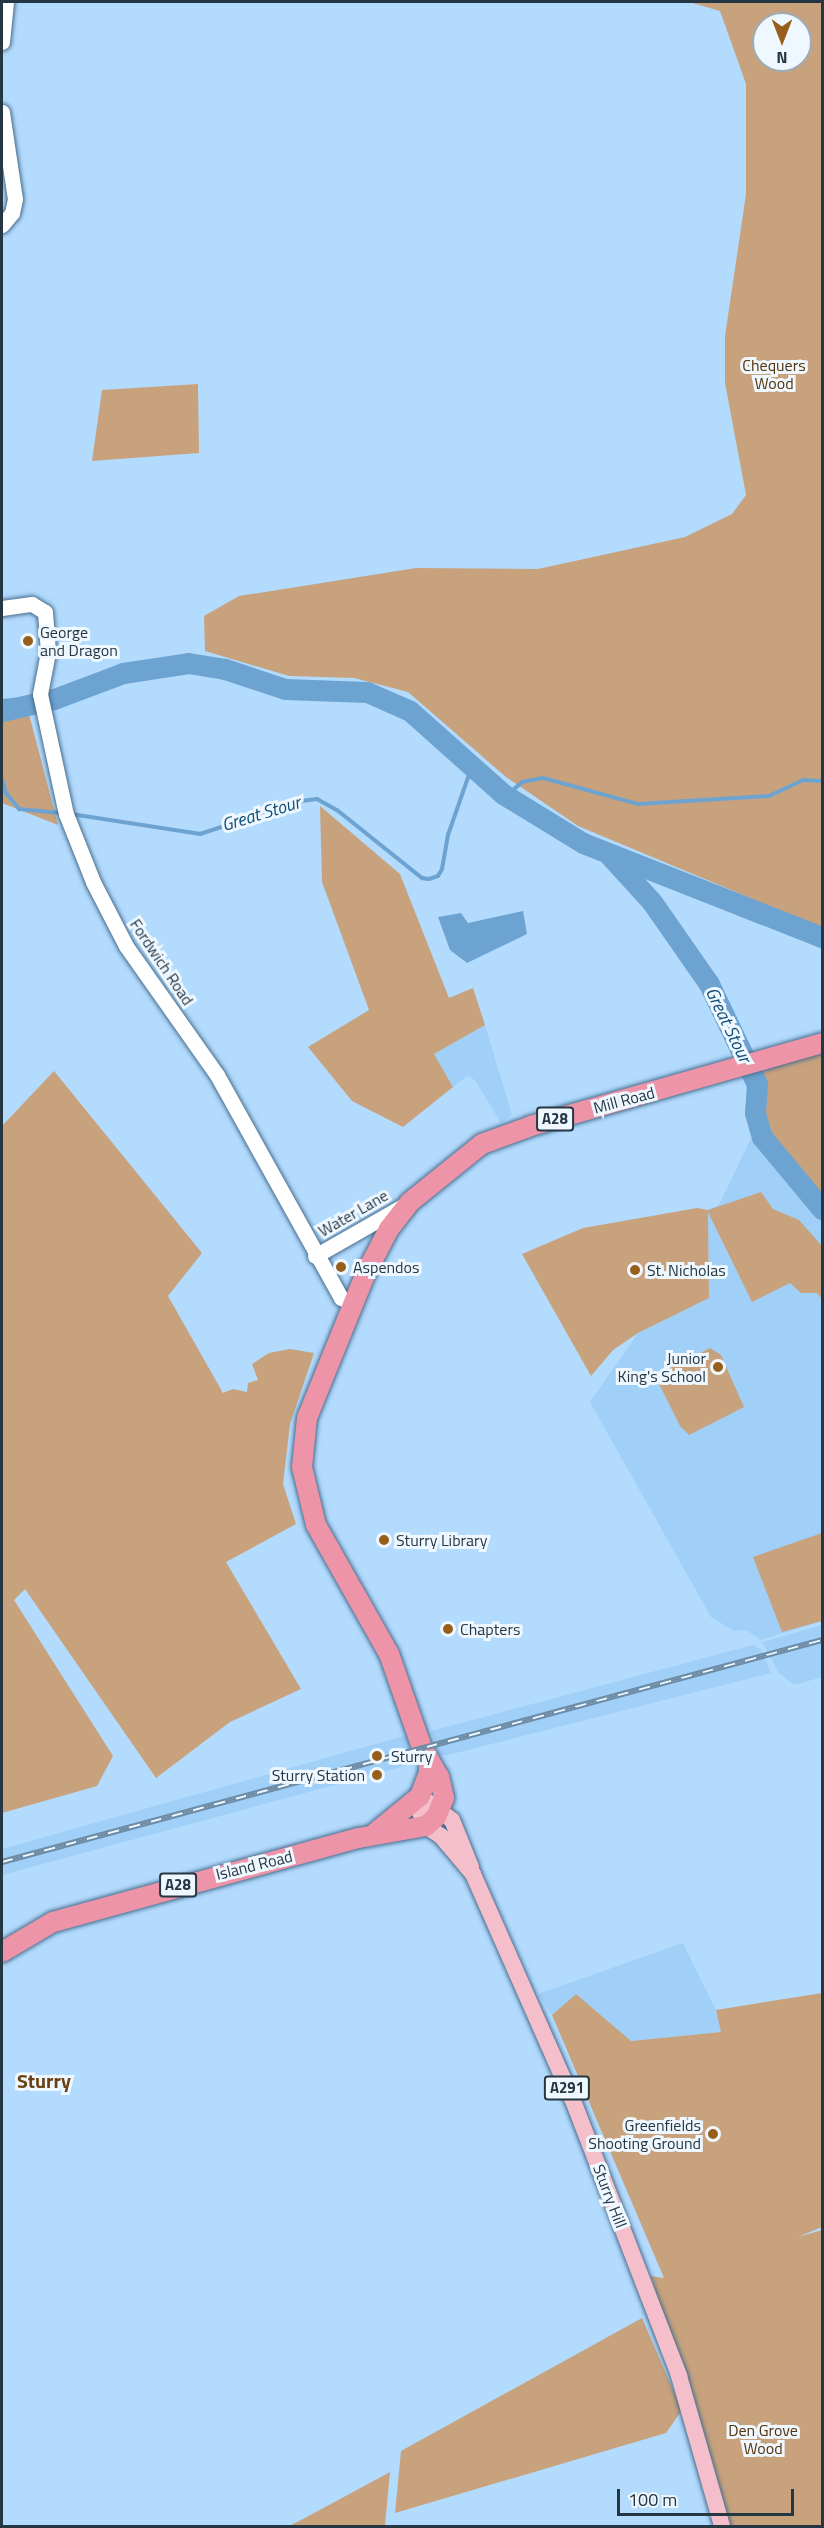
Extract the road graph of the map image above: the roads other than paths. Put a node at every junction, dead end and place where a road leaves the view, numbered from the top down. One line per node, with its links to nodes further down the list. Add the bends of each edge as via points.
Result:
1 (6, 2): 2 (street)
2 (2, 42)
3 (2, 112): 4 (street, via 15,199 12,213)
4 (2, 225)
5 (2, 608): 8 (street, Fordwich Road, via 41,606 45,612 48,652 40,694 43,714 66,814 96,887 126,946 217,1075)
6 (822, 1043): 7 (highway, Mill Road / A28, via 531,1126 482,1144)
7 (410, 1202): 8 (street, Water Lane); 9 (highway, A28, via 389,1229)
8 (315, 1256): 9 (street, Fordwich Road, via 341,1298)
9 (352, 1303): 10 (highway, A28, via 307,1418 302,1467 306,1497 334,1560 389,1654)
10 (429, 1760): 11 (highway, via 429,1773); 12 (highway, A28, via 444,1798)
11 (418, 1799): 12 (main road, Sturry Hill / A291); 13 (main road, Sturry Hill / A291); 14 (highway, Island Road / A28)
12 (442, 1809): 13 (highway); 15 (main road, Sturry Hill / A291, via 465,1845)
13 (426, 1826): 14 (highway, Island Road / A28); 15 (main road, Sturry Hill / A291, via 441,1836)
14 (375, 1834): 16 (highway, Island Road / A28, via 53,1922)
15 (473, 1874): 17 (main road, Sturry Hill / A291, via 572,2098 660,2324 694,2420)
16 (2, 1952)
17 (722, 2526)

